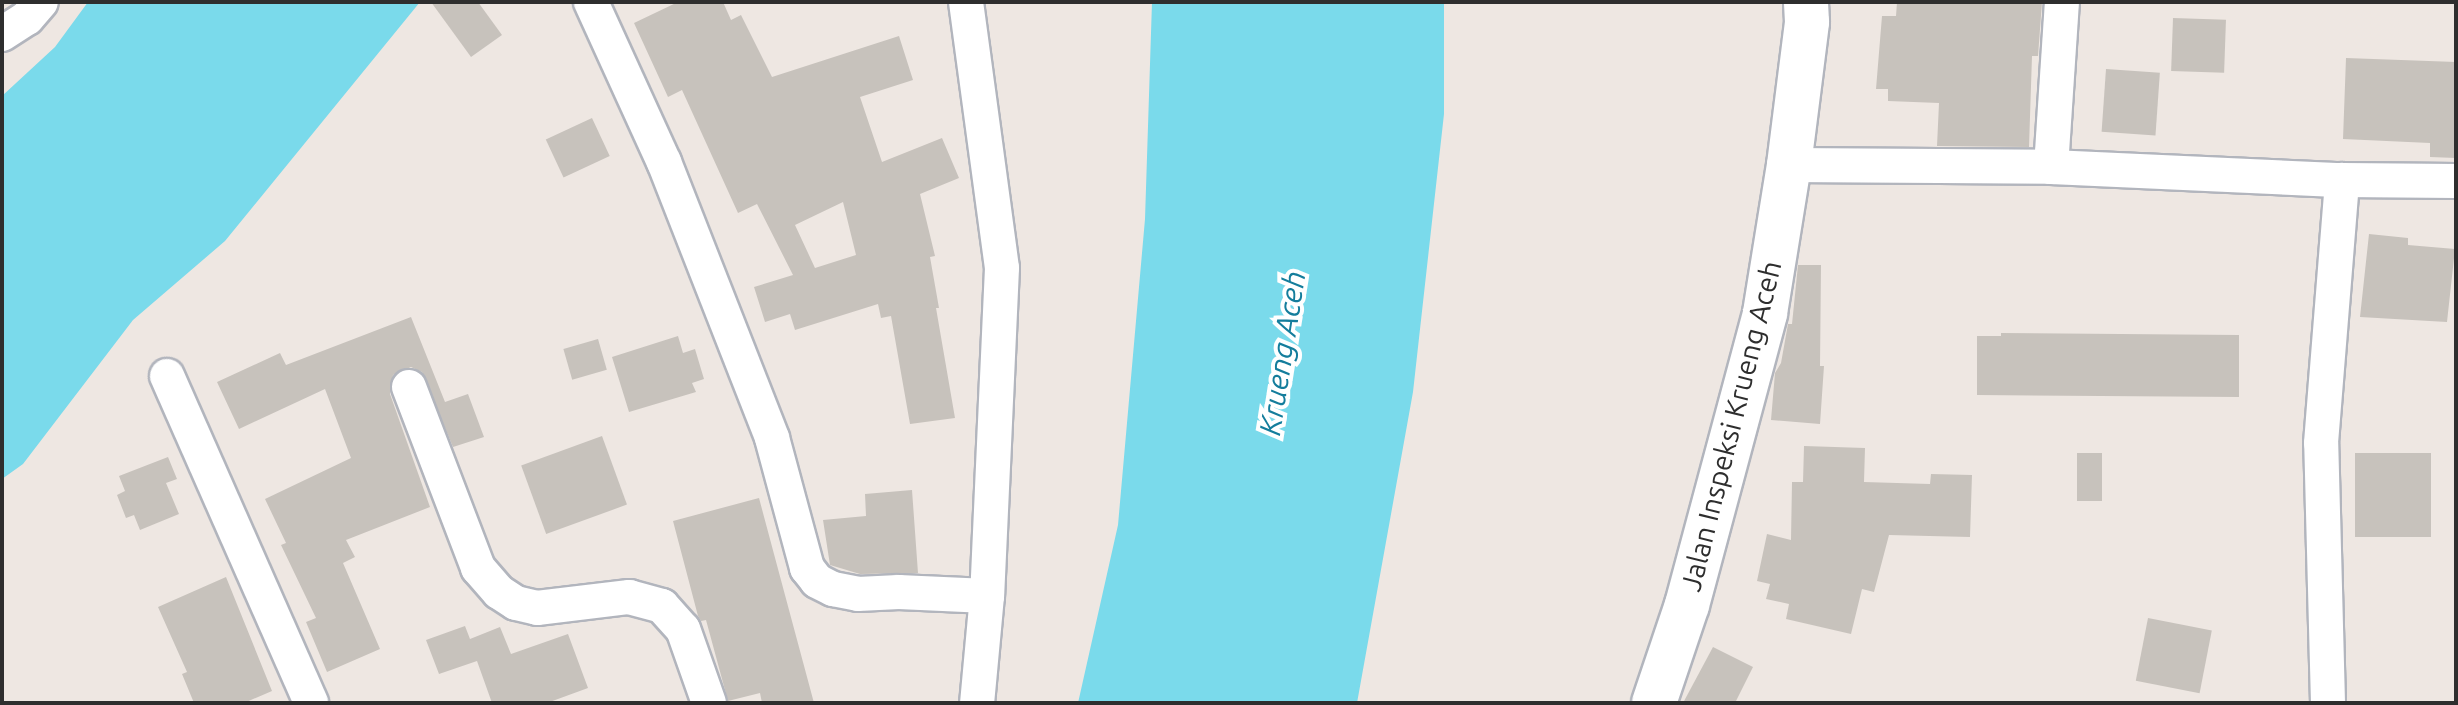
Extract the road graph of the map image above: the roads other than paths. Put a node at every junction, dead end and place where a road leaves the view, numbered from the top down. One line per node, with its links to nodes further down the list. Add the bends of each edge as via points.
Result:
1 (591, 2): 11 (street, via 664,162 772,438 807,568 817,581 858,594)
2 (966, 2): 11 (street, via 1002,268)
3 (1806, 2): 5 (street, Jalan Inspeksi Krueng Aceh)
4 (2062, 2): 6 (street)
5 (1789, 165): 6 (street); 15 (street, Jalan Inspeksi Krueng Aceh, via 1765,313 1687,605)
6 (2051, 167): 7 (street)
7 (2342, 180): 8 (street); 16 (street, via 2321,443)
8 (2456, 181)
9 (167, 376): 12 (street)
10 (409, 387): 13 (street, via 478,568 499,592 537,608 629,597 662,606 683,629)
11 (987, 596): 14 (street)
12 (311, 703)
13 (709, 703)
14 (977, 703)
15 (1654, 703)
16 (2328, 703)

